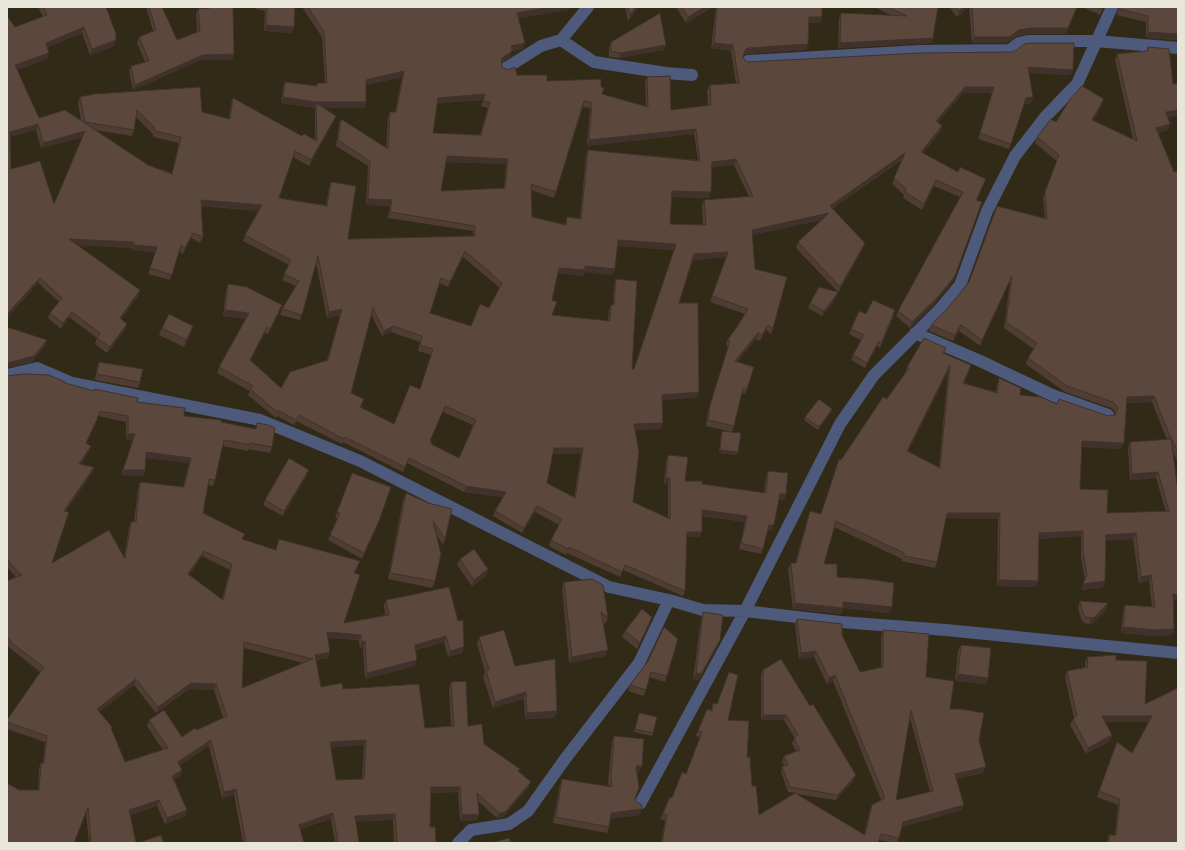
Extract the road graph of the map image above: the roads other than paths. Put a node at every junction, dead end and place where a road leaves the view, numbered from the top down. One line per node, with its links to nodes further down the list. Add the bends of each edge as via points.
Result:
1 (588, 7): 3 (street)
2 (1112, 7): 4 (street)
3 (560, 40): 7 (street, via 541,46); 8 (street, via 594,62)
4 (1096, 41): 5 (street); 6 (street, via 1028,41 1019,43 1010,50 919,51); 9 (street, via 1077,84 1046,116 1015,156 987,211 960,285)
5 (1178, 48)
6 (748, 61)
7 (506, 68)
8 (692, 75)
9 (915, 333): 11 (street, via 1052,395); 13 (street, via 874,375 840,424)
10 (7, 375): 12 (street, via 37,368 72,383 260,420 360,462 609,587)
11 (1108, 415)
12 (669, 600): 13 (street, via 702,610); 16 (street, via 639,663 528,811 509,824 471,830)
13 (745, 611): 14 (street); 15 (street)
14 (1178, 653)
15 (640, 804)
16 (458, 843)

